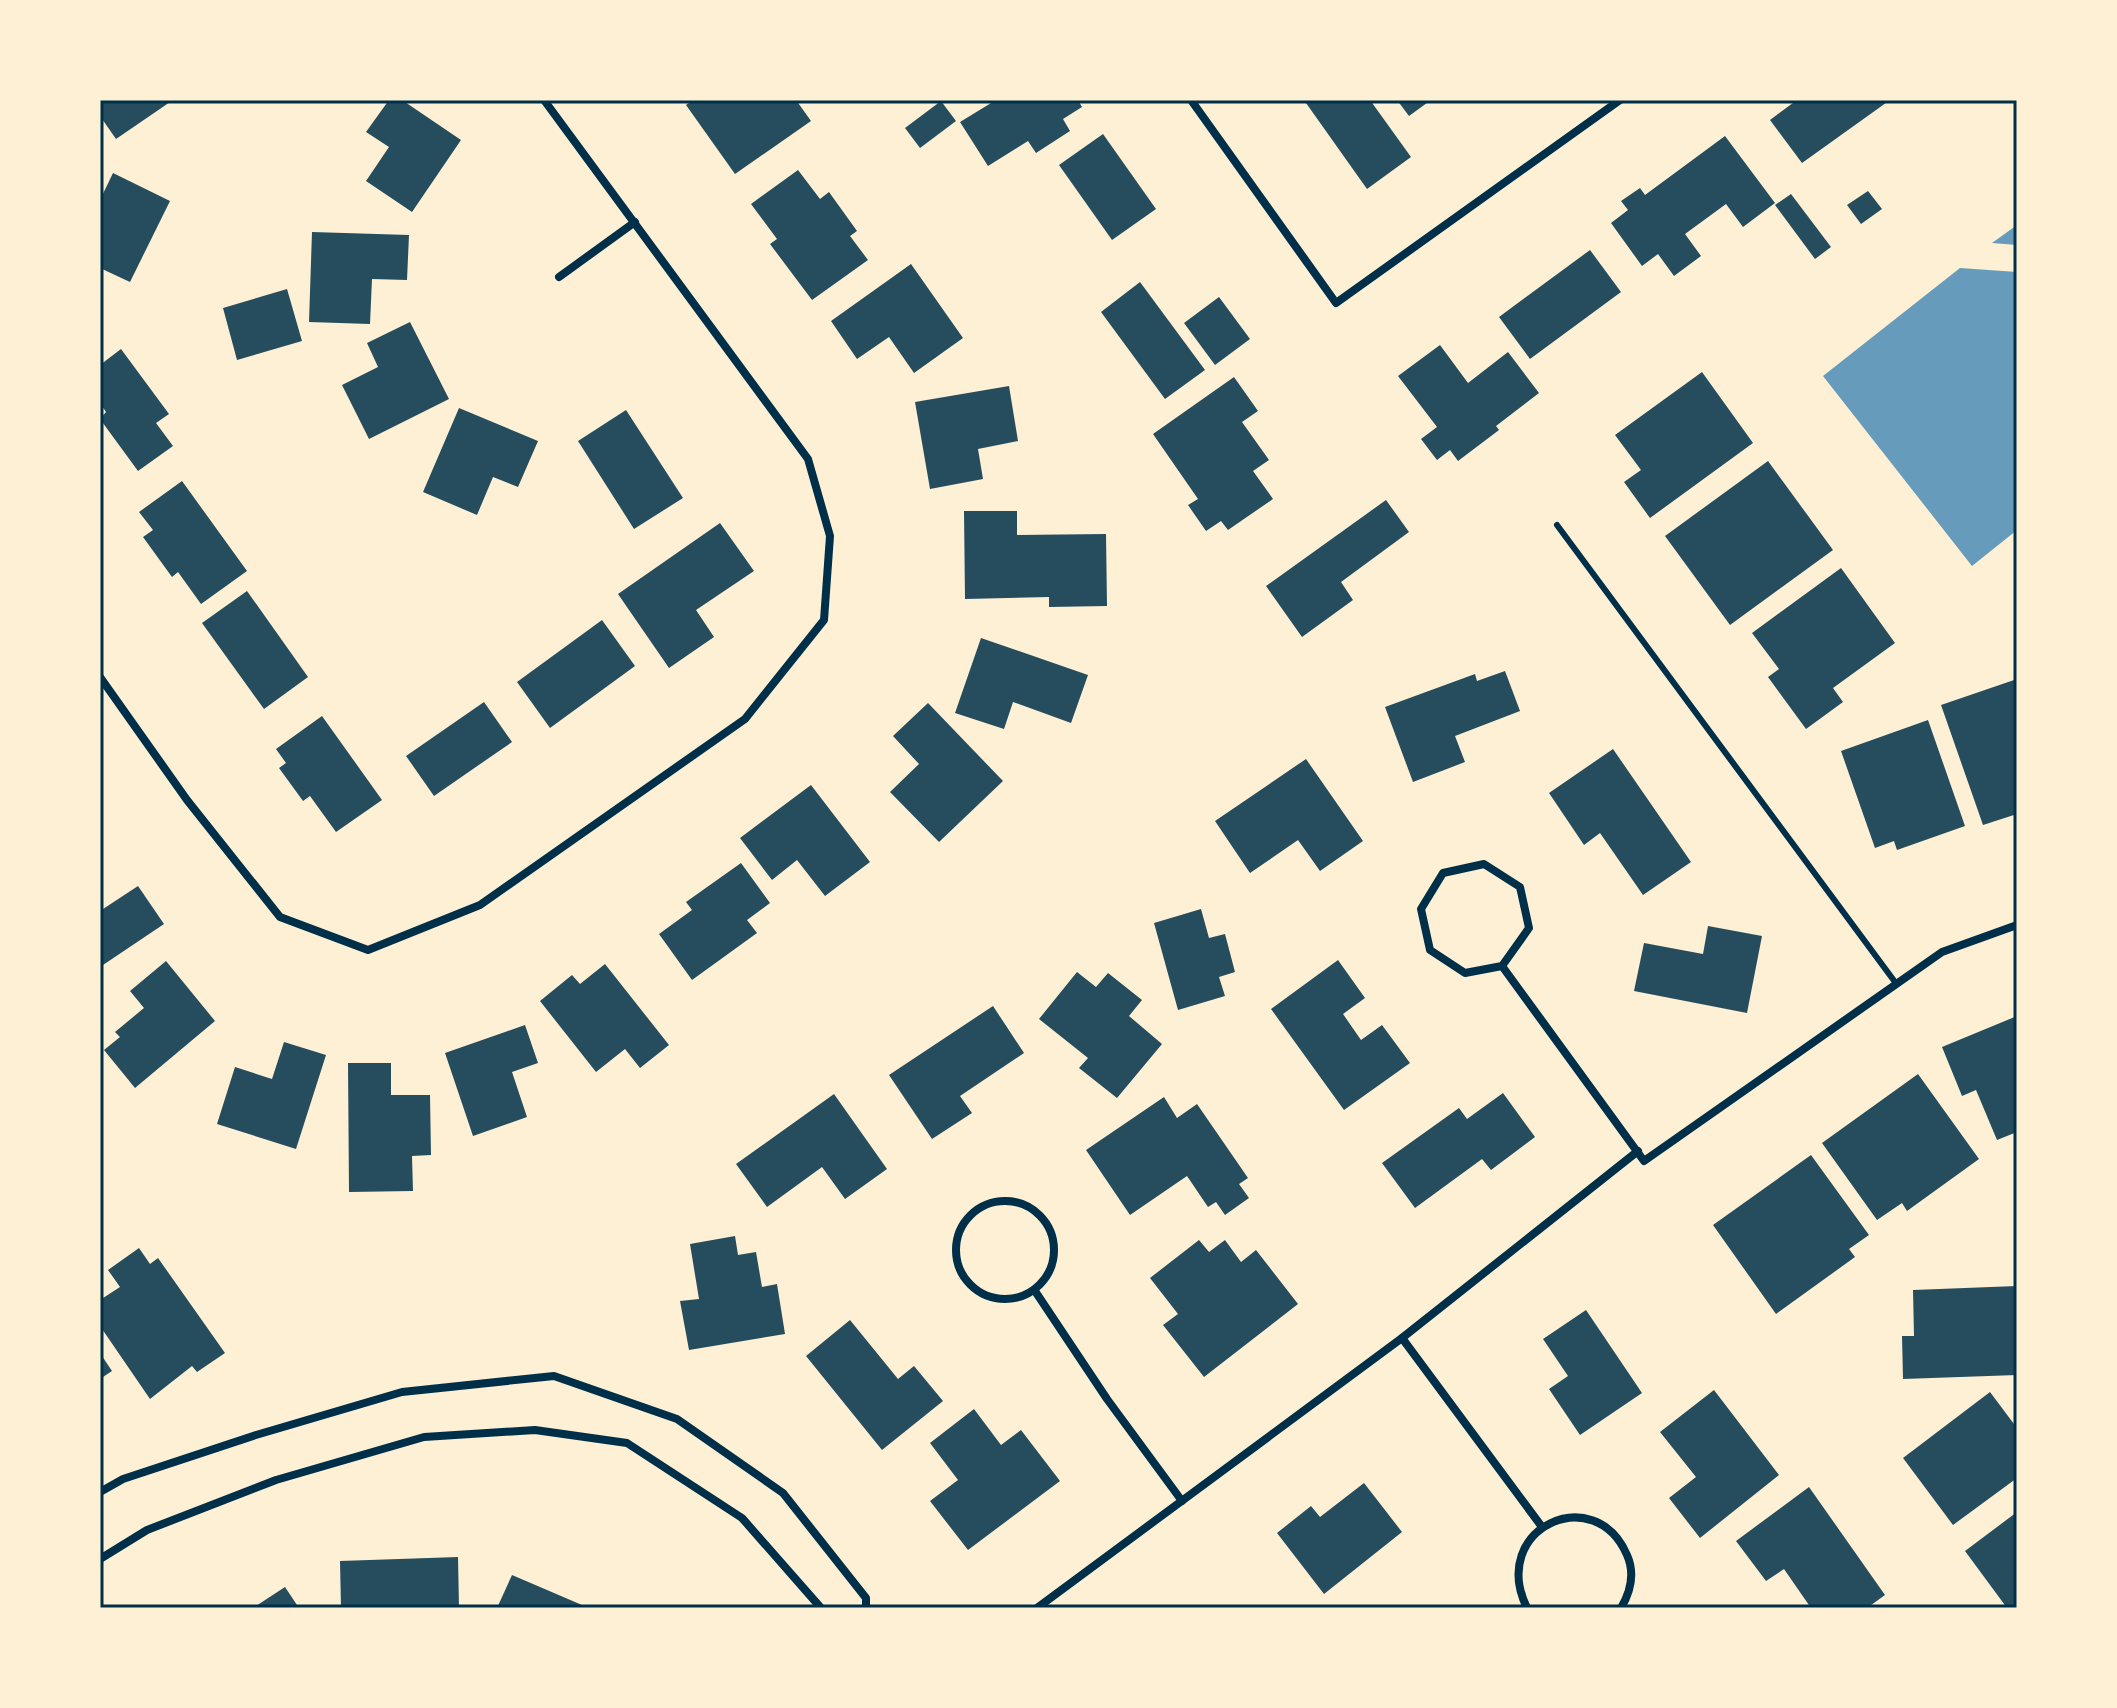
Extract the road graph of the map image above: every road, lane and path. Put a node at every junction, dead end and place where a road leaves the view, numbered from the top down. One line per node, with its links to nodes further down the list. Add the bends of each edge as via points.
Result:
1 (544, 100): 4 (street)
2 (1191, 100): 3 (street, via 1336,303)
3 (1620, 100)
4 (635, 222): 5 (street); 7 (street, via 808,459 830,536 824,620 745,719 480,905 368,950 280,917 187,800)
5 (559, 277)
6 (1557, 525): 10 (lane)
7 (100, 677)
8 (2017, 925): 10 (street, via 1942,952)
9 (1502, 966): 9 (street, via 1529,928 1520,887 1484,864 1443,873 1421,909 1430,950 1465,973); 11 (street)
10 (1895, 982): 11 (street, via 1644,1161)
11 (1638, 1151): 13 (street)
12 (1035, 1291): 12 (street, via 1055,1258 1046,1220 1013,1199 975,1209 954,1242 963,1280 996,1301); 15 (street)
13 (1402, 1338): 15 (street); 16 (street)
14 (100, 1492): 19 (street, via 123,1479 402,1392 554,1376 677,1419 783,1493 866,1598)
15 (1182, 1501): 20 (street)
16 (1542, 1527): 21 (street, via 1526,1543 1517,1564 1517,1587); 22 (street, via 1562,1518 1585,1518 1622,1542 1631,1563 1631,1586)
17 (100, 1559): 18 (street, via 147,1530 276,1480 424,1437 535,1430 627,1443 742,1518)
18 (821, 1608)
19 (866, 1608)
20 (1037, 1608)
21 (1527, 1608)
22 (1621, 1608)

